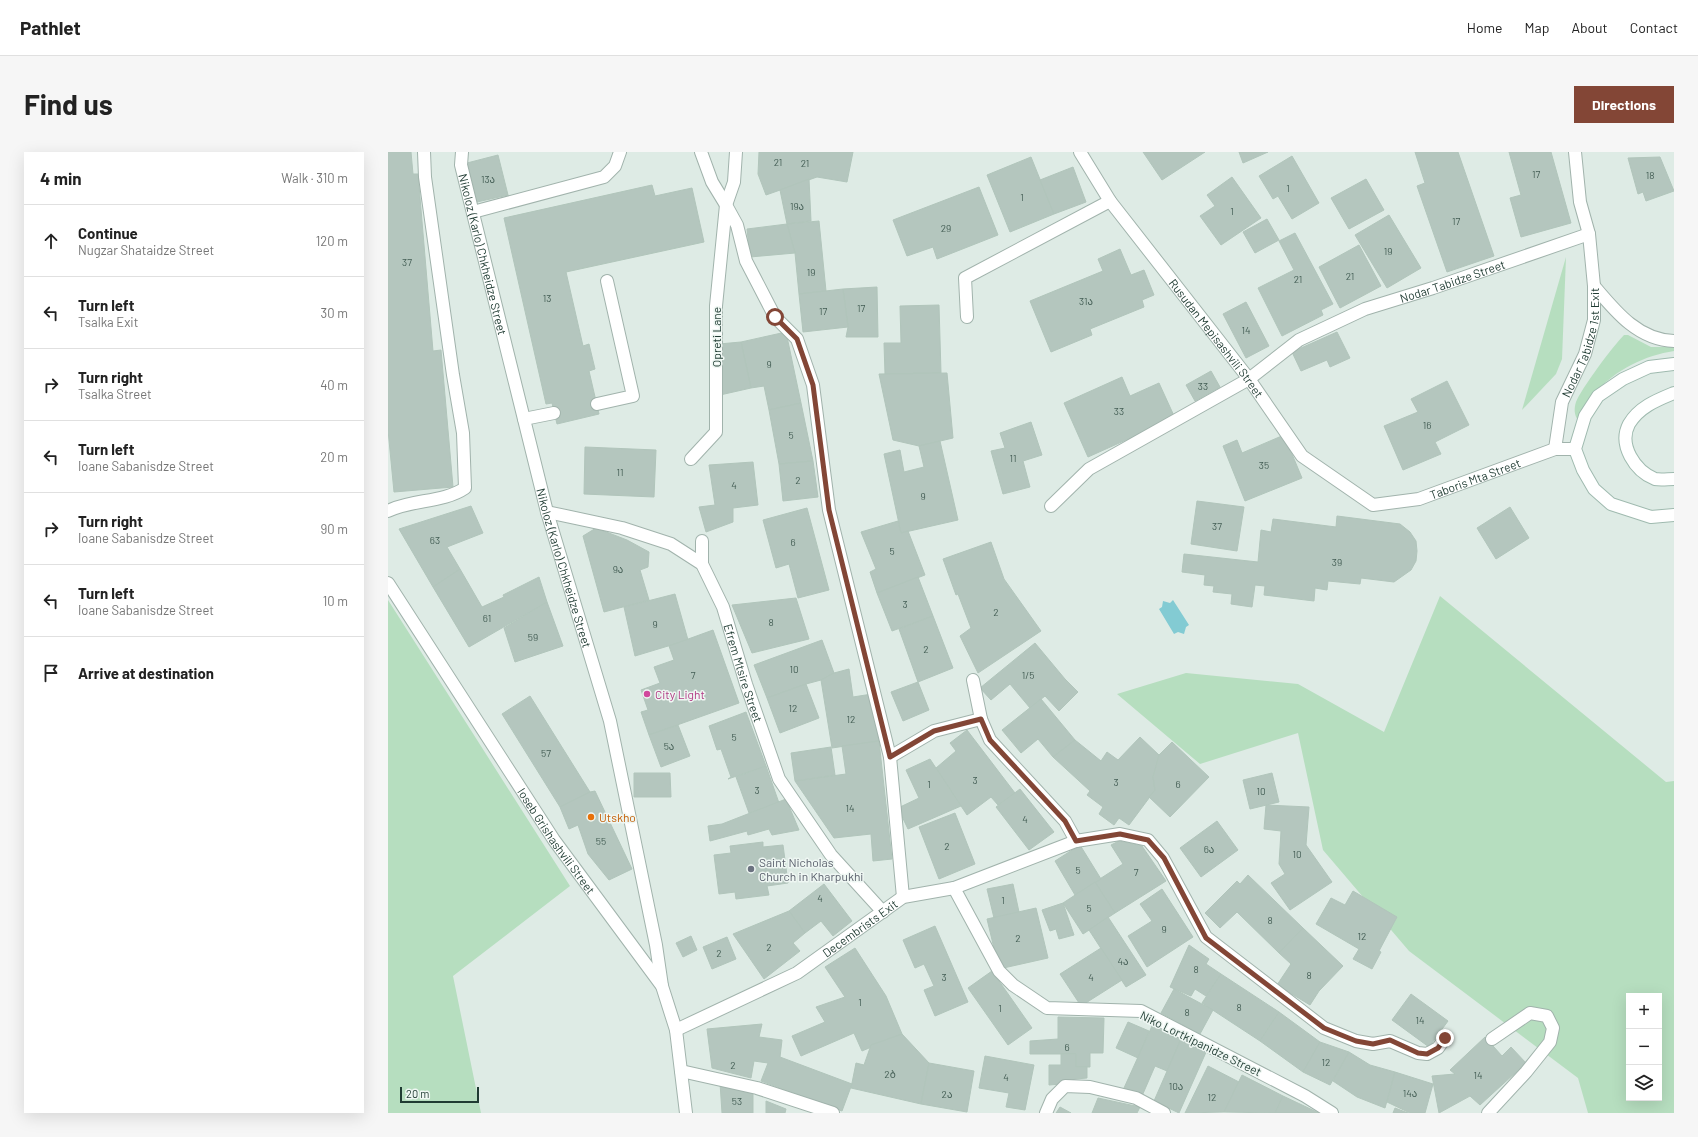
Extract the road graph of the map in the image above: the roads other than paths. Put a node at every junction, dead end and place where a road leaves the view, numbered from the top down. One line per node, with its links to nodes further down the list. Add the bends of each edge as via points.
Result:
1 (424, 152): 28 (street, via 425,177 463,433 465,488 456,494 399,505)
2 (462, 152): 10 (street, Nikoloz (Karlo) Chkheidze Street, via 461,165)
3 (620, 152): 10 (street, via 615,166 604,177)
4 (701, 152): 9 (street, via 712,182)
5 (736, 152): 9 (street, Opreti Lane, via 734,182)
6 (1080, 152): 8 (street, Rusudan Mepisashvili Street)
7 (1575, 152): 11 (street, via 1580,202)
8 (1110, 200): 14 (street, via 965,278); 17 (street, Rusudan Mepisashvili Street)
9 (726, 205): 24 (street, Opreti Lane, via 716,306 716,432); 36 (street, via 737,225 746,261 775,317 797,339 813,385 829,510)
10 (473, 212): 21 (street, Nikoloz (Karlo) Chkheidze Street)
11 (1589, 234): 13 (street, Nodar Tabidze 1st Exit); 17 (street, Nodar Tabidze Street, via 1440,286 1365,309 1299,340)
12 (607, 282): 19 (street, via 633,396)
13 (1594, 286): 15 (street, via 1615,311 1636,328 1653,338); 23 (street, Nodar Tabidze 1st Exit, via 1594,320 1585,354 1562,402)
14 (967, 317)
15 (1674, 341)
16 (1674, 364): 22 (street, via 1649,367 1623,379 1598,396 1585,416)
17 (1249, 379): 26 (street, Rusudan Mepisashvili Street, via 1302,456); 27 (street, Nodar Tabidze Street, via 1089,469)
18 (1674, 393): 25 (street, via 1654,400 1641,410 1625,433 1628,451 1638,468 1656,479)
19 (596, 404)
20 (554, 413): 21 (street)
21 (524, 419): 29 (street, Nikoloz (Karlo) Chkheidze Street)
22 (1575, 448): 23 (street, Taboris Mta Street); 30 (street, via 1594,489 1611,504 1651,517)
23 (1555, 449): 26 (street, Taboris Mta Street, via 1419,499)
24 (691, 459)
25 (1674, 480)
26 (1373, 505)
27 (1051, 506)
28 (388, 511)
29 (547, 512): 32 (street, via 622,528 671,544); 41 (street, Nikoloz (Karlo) Chkheidze Street, via 610,721 656,945)
30 (1674, 515)
31 (702, 541): 32 (street)
32 (702, 564): 40 (street, Efrem Mtsire Street, via 723,607 746,684 780,779 831,855)
33 (388, 583): 41 (street, Ioseb Grishashvili Street, via 554,840)
34 (973, 680): 35 (street)
35 (981, 719): 36 (street, via 934,731); 37 (street, via 990,740 1065,821)
36 (890, 757): 39 (street)
37 (1076, 841): 38 (street, Decembrists Exit); 43 (street, Decembrists Exit, via 1120,834 1148,840 1164,858 1206,938 1324,1028 1356,1041 1373,1044 1390,1040 1418,1053 1427,1054 1438,1048)
38 (954, 888): 39 (street, Decembrists Exit); 50 (street, Niko Lortkipanidze Street, via 999,971 1012,985 1047,1008 1141,1011 1305,1096)
39 (903, 897): 40 (street, Decembrists Exit)
40 (883, 912): 42 (street, Decembrists Exit, via 797,974)
41 (662, 986): 42 (street, Ioseb Grishashvili Street)
42 (676, 1030): 45 (street, Ioseb Grishashvili Street)
43 (1445, 1038)
44 (1492, 1039): 51 (street, via 1530,1013 1547,1016 1553,1028 1550,1042)
45 (681, 1071): 46 (street, Ioseb Grishashvili Street); 47 (street, via 757,1088)
46 (686, 1113)
47 (833, 1113)
48 (1046, 1113): 49 (street, via 1052,1099 1064,1086 1090,1086 1136,1098)
49 (1164, 1113)
50 (1332, 1113)
51 (1488, 1113)

